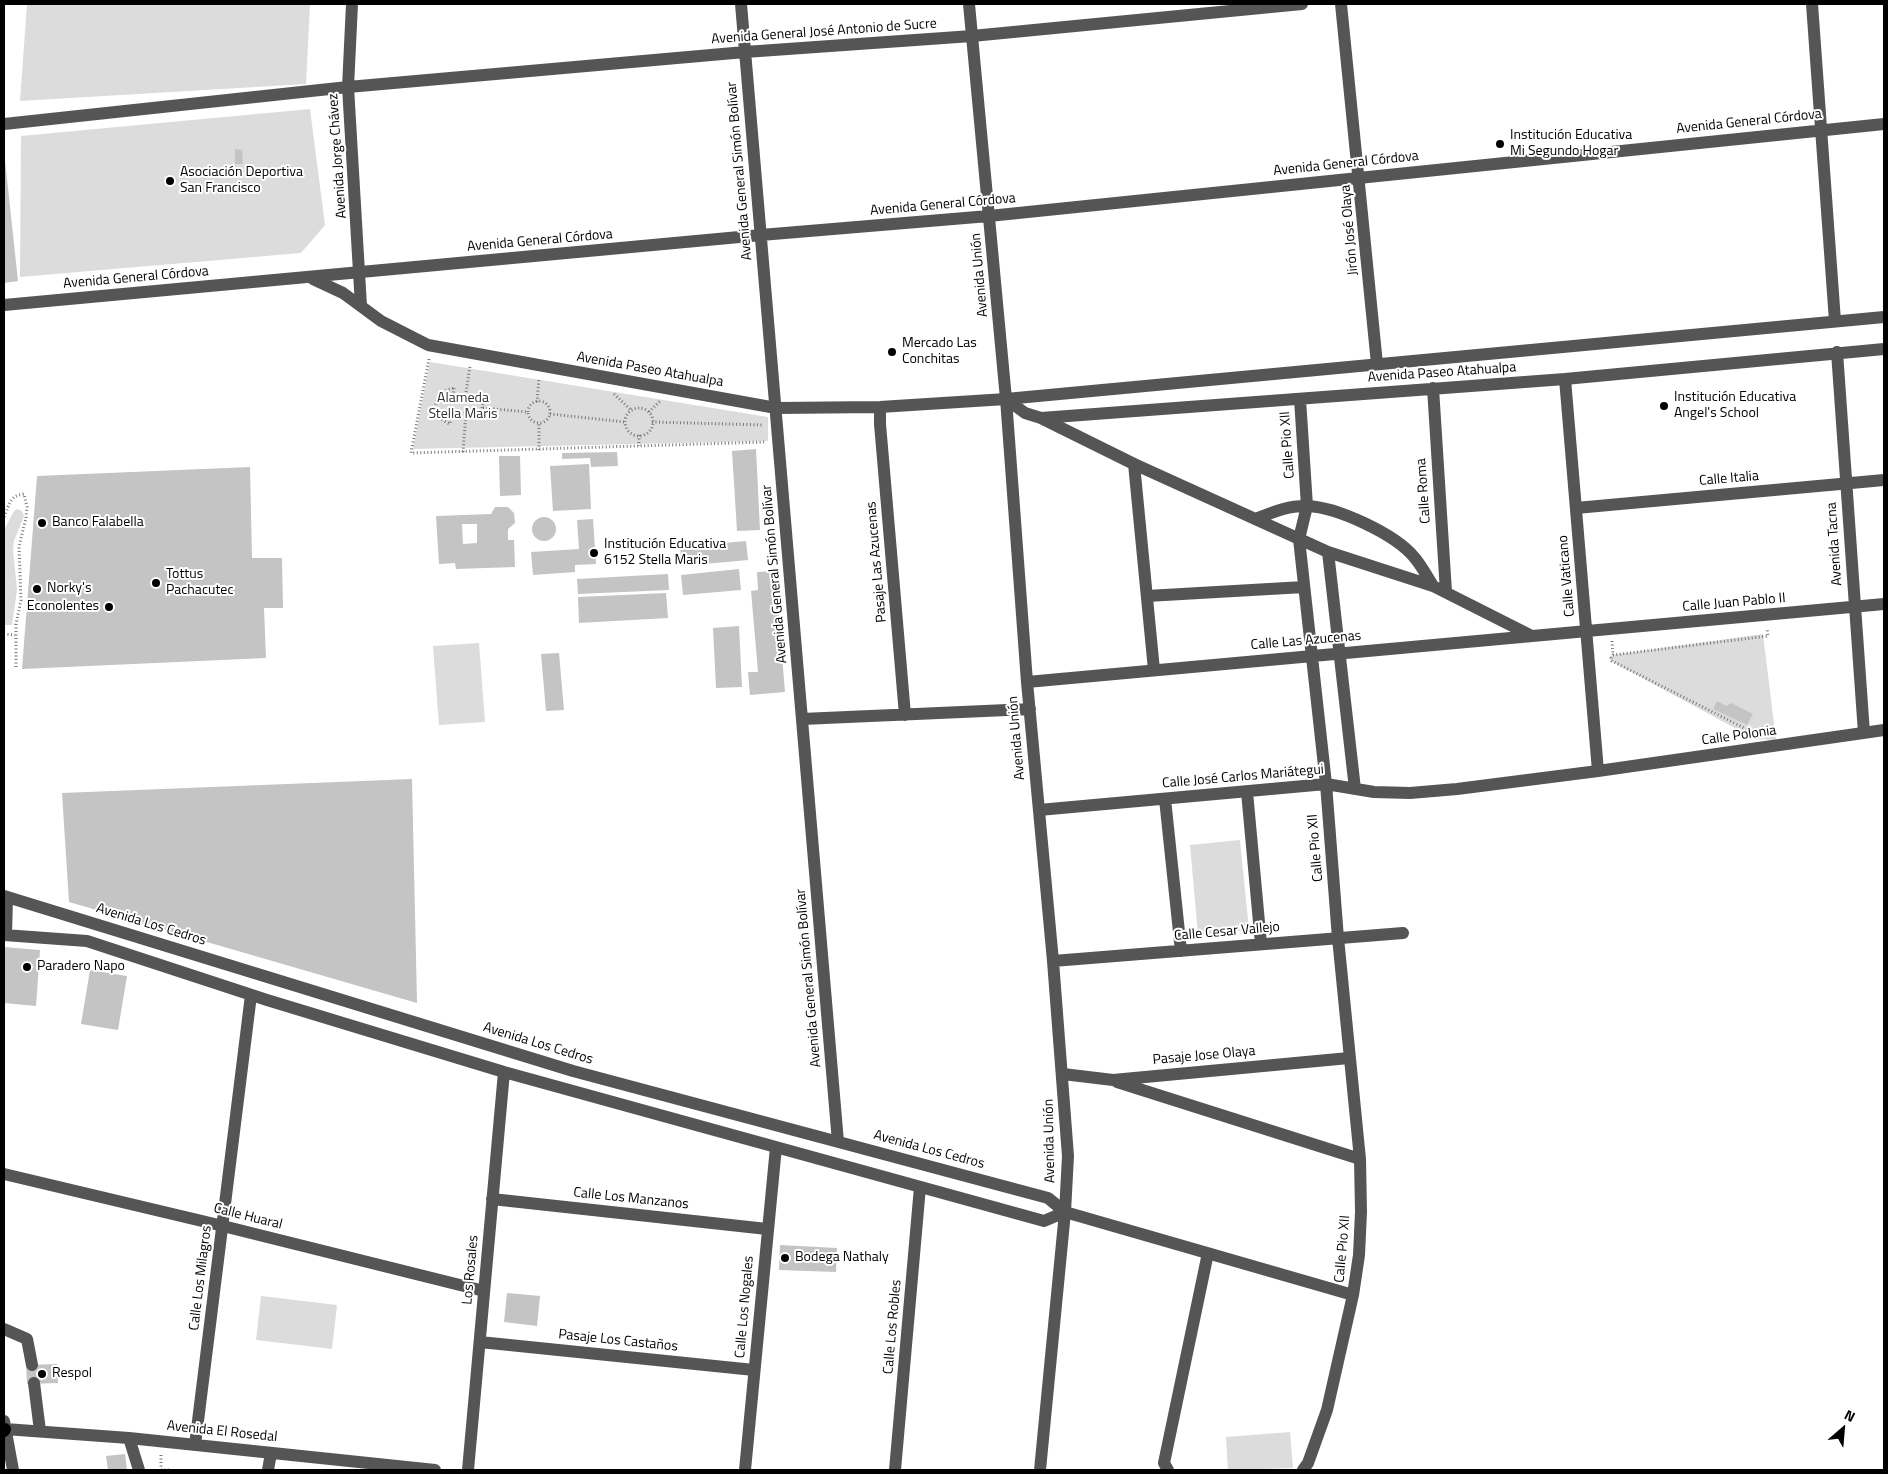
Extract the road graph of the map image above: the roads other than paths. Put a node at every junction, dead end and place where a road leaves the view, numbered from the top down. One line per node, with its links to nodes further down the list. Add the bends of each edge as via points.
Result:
1 (352, 4): 9 (street, Avenida Jorge Chávez)
2 (741, 4): 8 (street, Avenida General Simón Bolívar)
3 (969, 4): 7 (street, Avenida Unión)
4 (1302, 4): 7 (street, Avenida General José Antonio de Sucre)
5 (1341, 4): 13 (street, Jirón José Olaya)
6 (1812, 4): 12 (street)
7 (972, 36): 8 (street, Avenida General José Antonio de Sucre); 14 (street, Avenida Unión)
8 (745, 52): 9 (street, Avenida General José Antonio de Sucre); 15 (street, Avenida General Simón Bolívar)
9 (348, 87): 10 (street, Avenida General José Antonio de Sucre); 16 (street, Avenida Jorge Chávez)
10 (4, 124)
11 (1884, 124): 12 (street, Avenida General Córdova)
12 (1821, 129): 13 (street, Avenida General Córdova); 21 (street)
13 (1360, 178): 14 (street, Avenida General Córdova); 24 (street, Jirón José Olaya)
14 (989, 216): 15 (street, Avenida General Córdova); 27 (street, Avenida Unión)
15 (761, 235): 16 (street, Avenida General Córdova); 30 (street, Avenida General Simón Bolívar)
16 (360, 272): 17 (street, Avenida General Córdova); 19 (street, Avenida Jorge Chávez)
17 (308, 278): 18 (street, Avenida General Córdova); 19 (street, Avenida Paseo Atahualpa, via 332,287)
18 (4, 305)
19 (361, 306): 30 (street, Avenida Paseo Atahualpa, via 381,321 428,345)
20 (1884, 317): 21 (street, Avenida Paseo Atahualpa)
21 (1835, 321): 24 (street, Avenida Paseo Atahualpa)
22 (1884, 349): 23 (street, Avenida Paseo Atahualpa)
23 (1837, 352): 25 (street, Avenida Paseo Atahualpa); 34 (street, Avenida Tacna)
24 (1378, 364): 27 (street, Avenida Paseo Atahualpa)
25 (1565, 379): 26 (street, Avenida Paseo Atahualpa); 36 (street, Calle Vaticano)
26 (1433, 388): 28 (street, Avenida Paseo Atahualpa); 42 (street, Calle Roma)
27 (1006, 399): 29 (street, Avenida Paseo Atahualpa); 31 (street, Avenida Paseo Atahualpa, via 1025,413); 51 (street, Avenida Unión)
28 (1300, 399): 31 (street, Avenida Paseo Atahualpa); 35 (street, Calle Pio XII)
29 (880, 407): 30 (street, Avenida Paseo Atahualpa); 53 (street, Pasaje Las Azucenas)
30 (776, 408): 54 (street, Avenida General Simón Bolívar)
31 (1041, 418): 32 (street)
32 (1134, 464): 37 (street); 43 (street)
33 (1884, 480): 34 (street, Calle Italia)
34 (1846, 483): 36 (street, Calle Italia); 45 (street, Avenida Tacna)
35 (1307, 506): 37 (street, via 1283,509); 38 (street, Calle Pio XII); 40 (street, via 1332,510 1390,537 1413,556)
36 (1576, 508): 46 (street, Calle Vaticano)
37 (1254, 519): 38 (street)
38 (1299, 538): 39 (street); 41 (street, Calle Pio XII)
39 (1328, 552): 40 (street); 48 (street)
40 (1433, 586): 42 (street)
41 (1304, 587): 43 (street); 49 (street, Calle Pio XII)
42 (1446, 592): 47 (street)
43 (1147, 596): 50 (street)
44 (1884, 604): 45 (street, Calle Juan Pablo II)
45 (1855, 607): 46 (street, Calle Juan Pablo II); 56 (street, Avenida Tacna)
46 (1586, 631): 47 (street, Calle Las Azucenas); 57 (street, Calle Vaticano)
47 (1532, 636): 48 (street, Calle Las Azucenas)
48 (1340, 654): 49 (street, Calle Las Azucenas); 59 (street)
49 (1312, 656): 50 (street, Calle Las Azucenas); 58 (street, Calle Pio XII)
50 (1154, 670): 51 (street, Calle Las Azucenas)
51 (1028, 682): 52 (street, Avenida Unión)
52 (1030, 709): 53 (street); 62 (street, Avenida Unión)
53 (905, 715): 54 (street)
54 (802, 719): 75 (street, Avenida General Simón Bolívar)
55 (1884, 730): 56 (street, Calle Polonia)
56 (1864, 733): 57 (street, Calle Polonia)
57 (1598, 771): 59 (street, Calle José Carlos Mariátegui, via 1410,793)
58 (1326, 784): 59 (street, Calle José Carlos Mariátegui); 60 (street, Calle José Carlos Mariátegui); 66 (street, Calle Pio XII)
59 (1354, 789)
60 (1247, 792): 61 (street, Calle José Carlos Mariátegui); 67 (street)
61 (1166, 799): 62 (street, Calle José Carlos Mariátegui); 68 (street)
62 (1039, 810): 69 (street, Avenida Unión)
63 (5, 897): 65 (street); 75 (street, Avenida Los Cedros, via 573,1071)
64 (1403, 933): 66 (street, Calle Cesar Vallejo)
65 (5, 935): 70 (street, via 87,942)
66 (1338, 938): 67 (street, Calle Cesar Vallejo); 71 (street, Calle Pio XII)
67 (1261, 944): 68 (street, Calle Cesar Vallejo)
68 (1181, 950): 69 (street, Calle Cesar Vallejo)
69 (1053, 961): 73 (street, Avenida Unión)
70 (251, 995): 72 (street); 82 (street, Calle Los Milagros)
71 (1349, 1058): 74 (street, Pasaje Jose Olaya); 77 (street, Calle Pio XII)
72 (504, 1072): 76 (street); 80 (street, Los Rosales)
73 (1063, 1074): 74 (street, Pasaje Jose Olaya); 81 (street, Avenida Unión, via 1068,1156)
74 (1113, 1080): 77 (street)
75 (838, 1142): 81 (street, Avenida Los Cedros, via 1048,1198)
76 (776, 1147): 79 (street); 83 (street, Calle Los Nogales)
77 (1360, 1159): 86 (street, Calle Pio XII, via 1359,1255)
78 (4, 1174): 82 (street, Calle Huaral)
79 (920, 1187): 81 (street, via 1044,1221); 103 (street, Calle Los Robles)
80 (492, 1199): 83 (street, Calle Los Manzanos); 85 (street, Los Rosales)
81 (1065, 1212): 84 (street, Avenida Los Cedros); 104 (street, Avenida Unión)
82 (223, 1226): 85 (street, Calle Huaral); 95 (street, Calle Los Milagros)
83 (767, 1229): 90 (street, Calle Los Nogales)
84 (1208, 1254): 86 (street, Avenida Los Cedros); 105 (street, via 1164,1463)
85 (484, 1291): 88 (street, Los Rosales)
86 (1353, 1295): 106 (street, Calle Pio XII, via 1327,1410)
87 (4, 1329): 89 (street, via 27,1339)
88 (480, 1342): 90 (street, Pasaje Los Castaños); 101 (street, Los Rosales)
89 (32, 1365)
90 (754, 1370): 102 (street, Calle Los Nogales)
91 (34, 1383): 93 (street)
92 (4, 1427): 93 (street, Avenida El Rosedal); 97 (street)
93 (40, 1431): 94 (street, Avenida El Rosedal)
94 (129, 1438): 95 (street, Avenida El Rosedal); 98 (street)
95 (196, 1445): 96 (street, Avenida El Rosedal)
96 (271, 1453): 99 (street); 100 (street, Avenida El Rosedal)
97 (13, 1470)
98 (139, 1470)
99 (268, 1470)
100 (435, 1470)
101 (468, 1470)
102 (745, 1470)
103 (895, 1470)
104 (1040, 1470)
105 (1168, 1470)
106 (1303, 1470)

